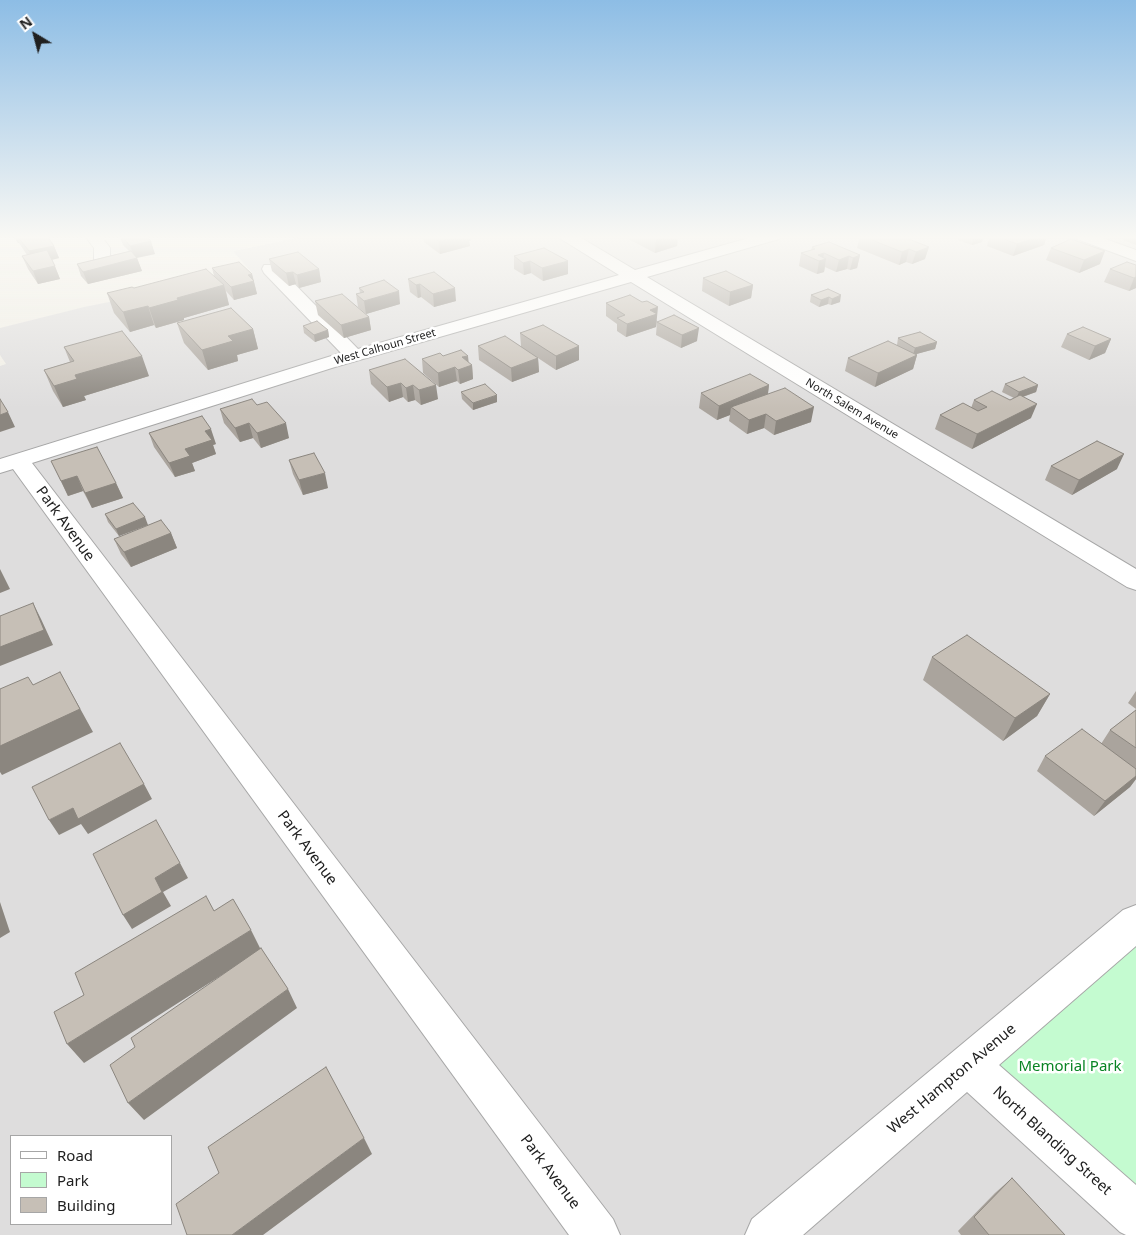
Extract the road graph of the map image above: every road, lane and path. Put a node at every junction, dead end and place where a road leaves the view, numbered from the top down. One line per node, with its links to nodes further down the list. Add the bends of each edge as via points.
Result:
1 (294, 294): 4 (street)
2 (576, 294): 4 (street, West Calhoun Street)
3 (662, 294): 6 (street, North Salem Avenue)
4 (354, 356): 5 (street, West Calhoun Street)
5 (9, 464): 10 (street, Park Avenue)
6 (1136, 581)
7 (1136, 922): 8 (street, West Hampton Avenue)
8 (968, 1065): 9 (street, North Blanding Street); 11 (street, West Hampton Avenue)
9 (1136, 1216)
10 (597, 1235)
11 (768, 1235)

